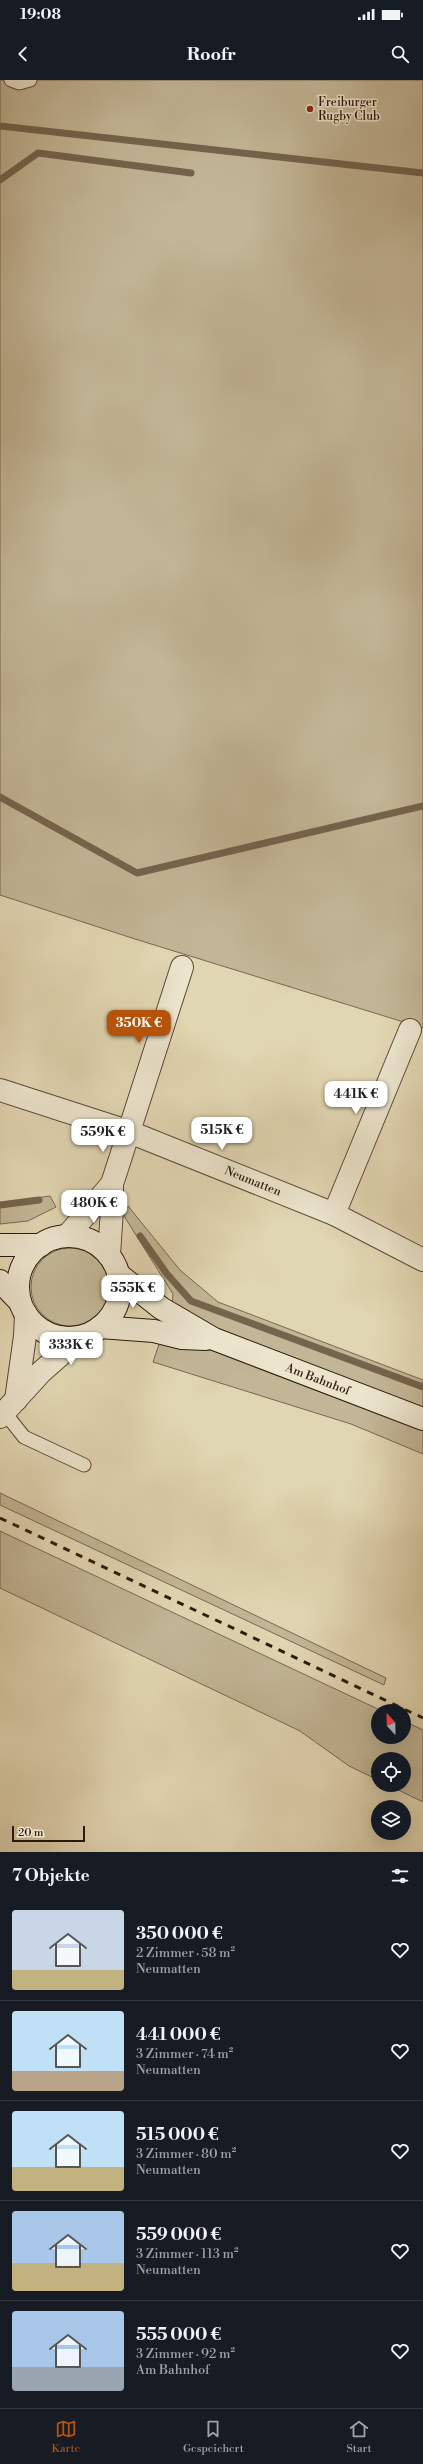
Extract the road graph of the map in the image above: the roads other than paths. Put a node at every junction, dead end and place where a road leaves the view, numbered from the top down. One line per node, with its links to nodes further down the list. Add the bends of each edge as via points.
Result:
1 (11, 80): 2 (lane, via 20,83)
2 (30, 80)
3 (182, 967): 6 (street)
4 (410, 1030): 8 (street)
5 (0, 1090): 6 (street, Neumatten)
6 (128, 1131): 7 (street); 8 (street, Neumatten)
7 (112, 1184): 9 (street); 13 (street)
8 (334, 1214): 12 (street, Neumatten)
9 (67, 1236): 11 (street, Am Bahnhof); 13 (street, Am Bahnhof, via 85,1239 98,1245)
10 (0, 1245): 11 (street, Am Bahnhof)
11 (41, 1245): 15 (street, Am Bahnhof, via 27,1258 21,1272 18,1286)
12 (423, 1260)
13 (113, 1264): 16 (street, Am Bahnhof, via 120,1290 116,1308 108,1321); 18 (street, Am Bahnhof, via 161,1308)
14 (0, 1281): 15 (street, Am Bahnhof)
15 (23, 1308): 17 (street, Am Bahnhof, via 35,1325 52,1335 69,1338); 19 (street, via 25,1336)
16 (100, 1327): 17 (street, Am Bahnhof); 18 (street, Am Bahnhof, via 154,1331 182,1338)
17 (80, 1336): 19 (street, via 62,1351)
18 (214, 1339): 20 (street, Am Bahnhof)
19 (7, 1410): 21 (lane, via 24,1437)
20 (423, 1419)
21 (84, 1465)

